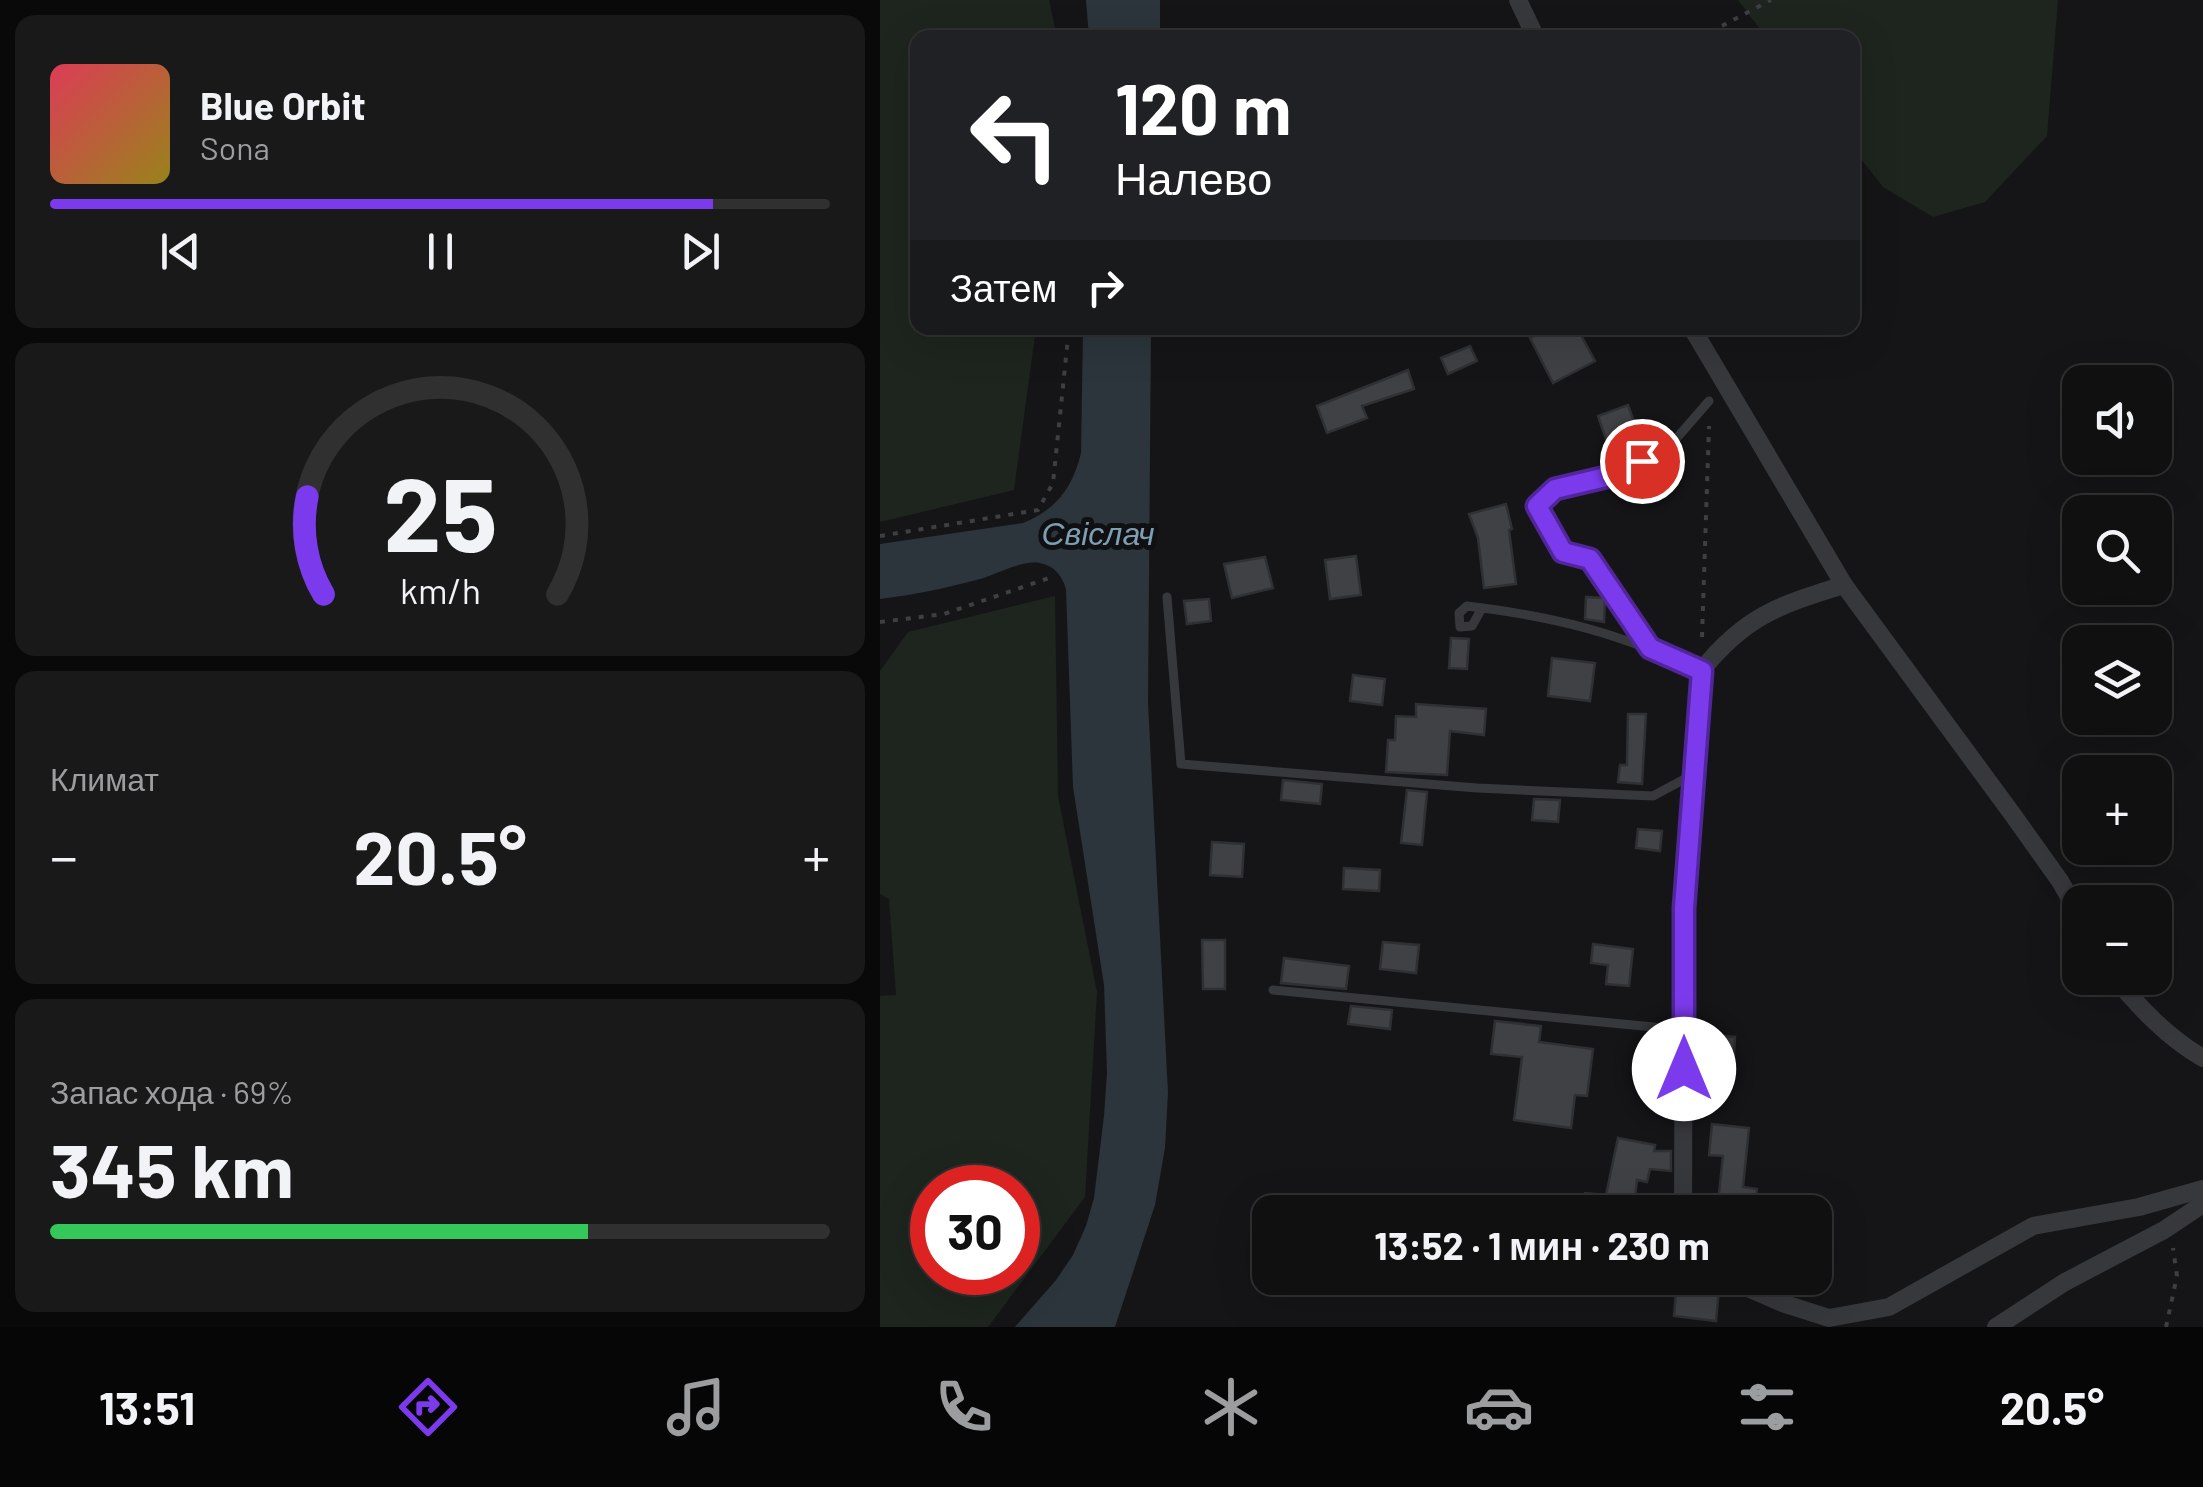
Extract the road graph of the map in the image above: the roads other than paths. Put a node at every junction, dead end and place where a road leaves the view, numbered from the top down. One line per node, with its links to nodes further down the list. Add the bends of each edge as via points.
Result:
1 (1518, 0): 2 (street)
2 (1532, 30)
3 (1696, 335): 5 (street)
4 (1709, 400): 8 (lane, via 1675,440 1642,461 1555,489 1537,506 1563,552 1590,559)
5 (1844, 585): 9 (street, via 1748,623); 11 (street)
6 (1167, 597): 10 (lane, via 1181,764 1653,796)
7 (1482, 608): 8 (lane, via 1564,620)
8 (1650, 648): 9 (lane)
9 (1702, 671): 10 (street)
10 (1694, 774): 14 (street)
11 (2062, 885)
12 (1273, 990): 14 (lane)
13 (2129, 995): 15 (street)
14 (1684, 1030): 17 (street)
15 (2203, 1058)
16 (2203, 1189): 19 (street, via 2032,1226 1889,1307 1829,1318)
17 (1683, 1195)
18 (2203, 1204): 20 (street)
19 (1765, 1295)
20 (1996, 1327)

